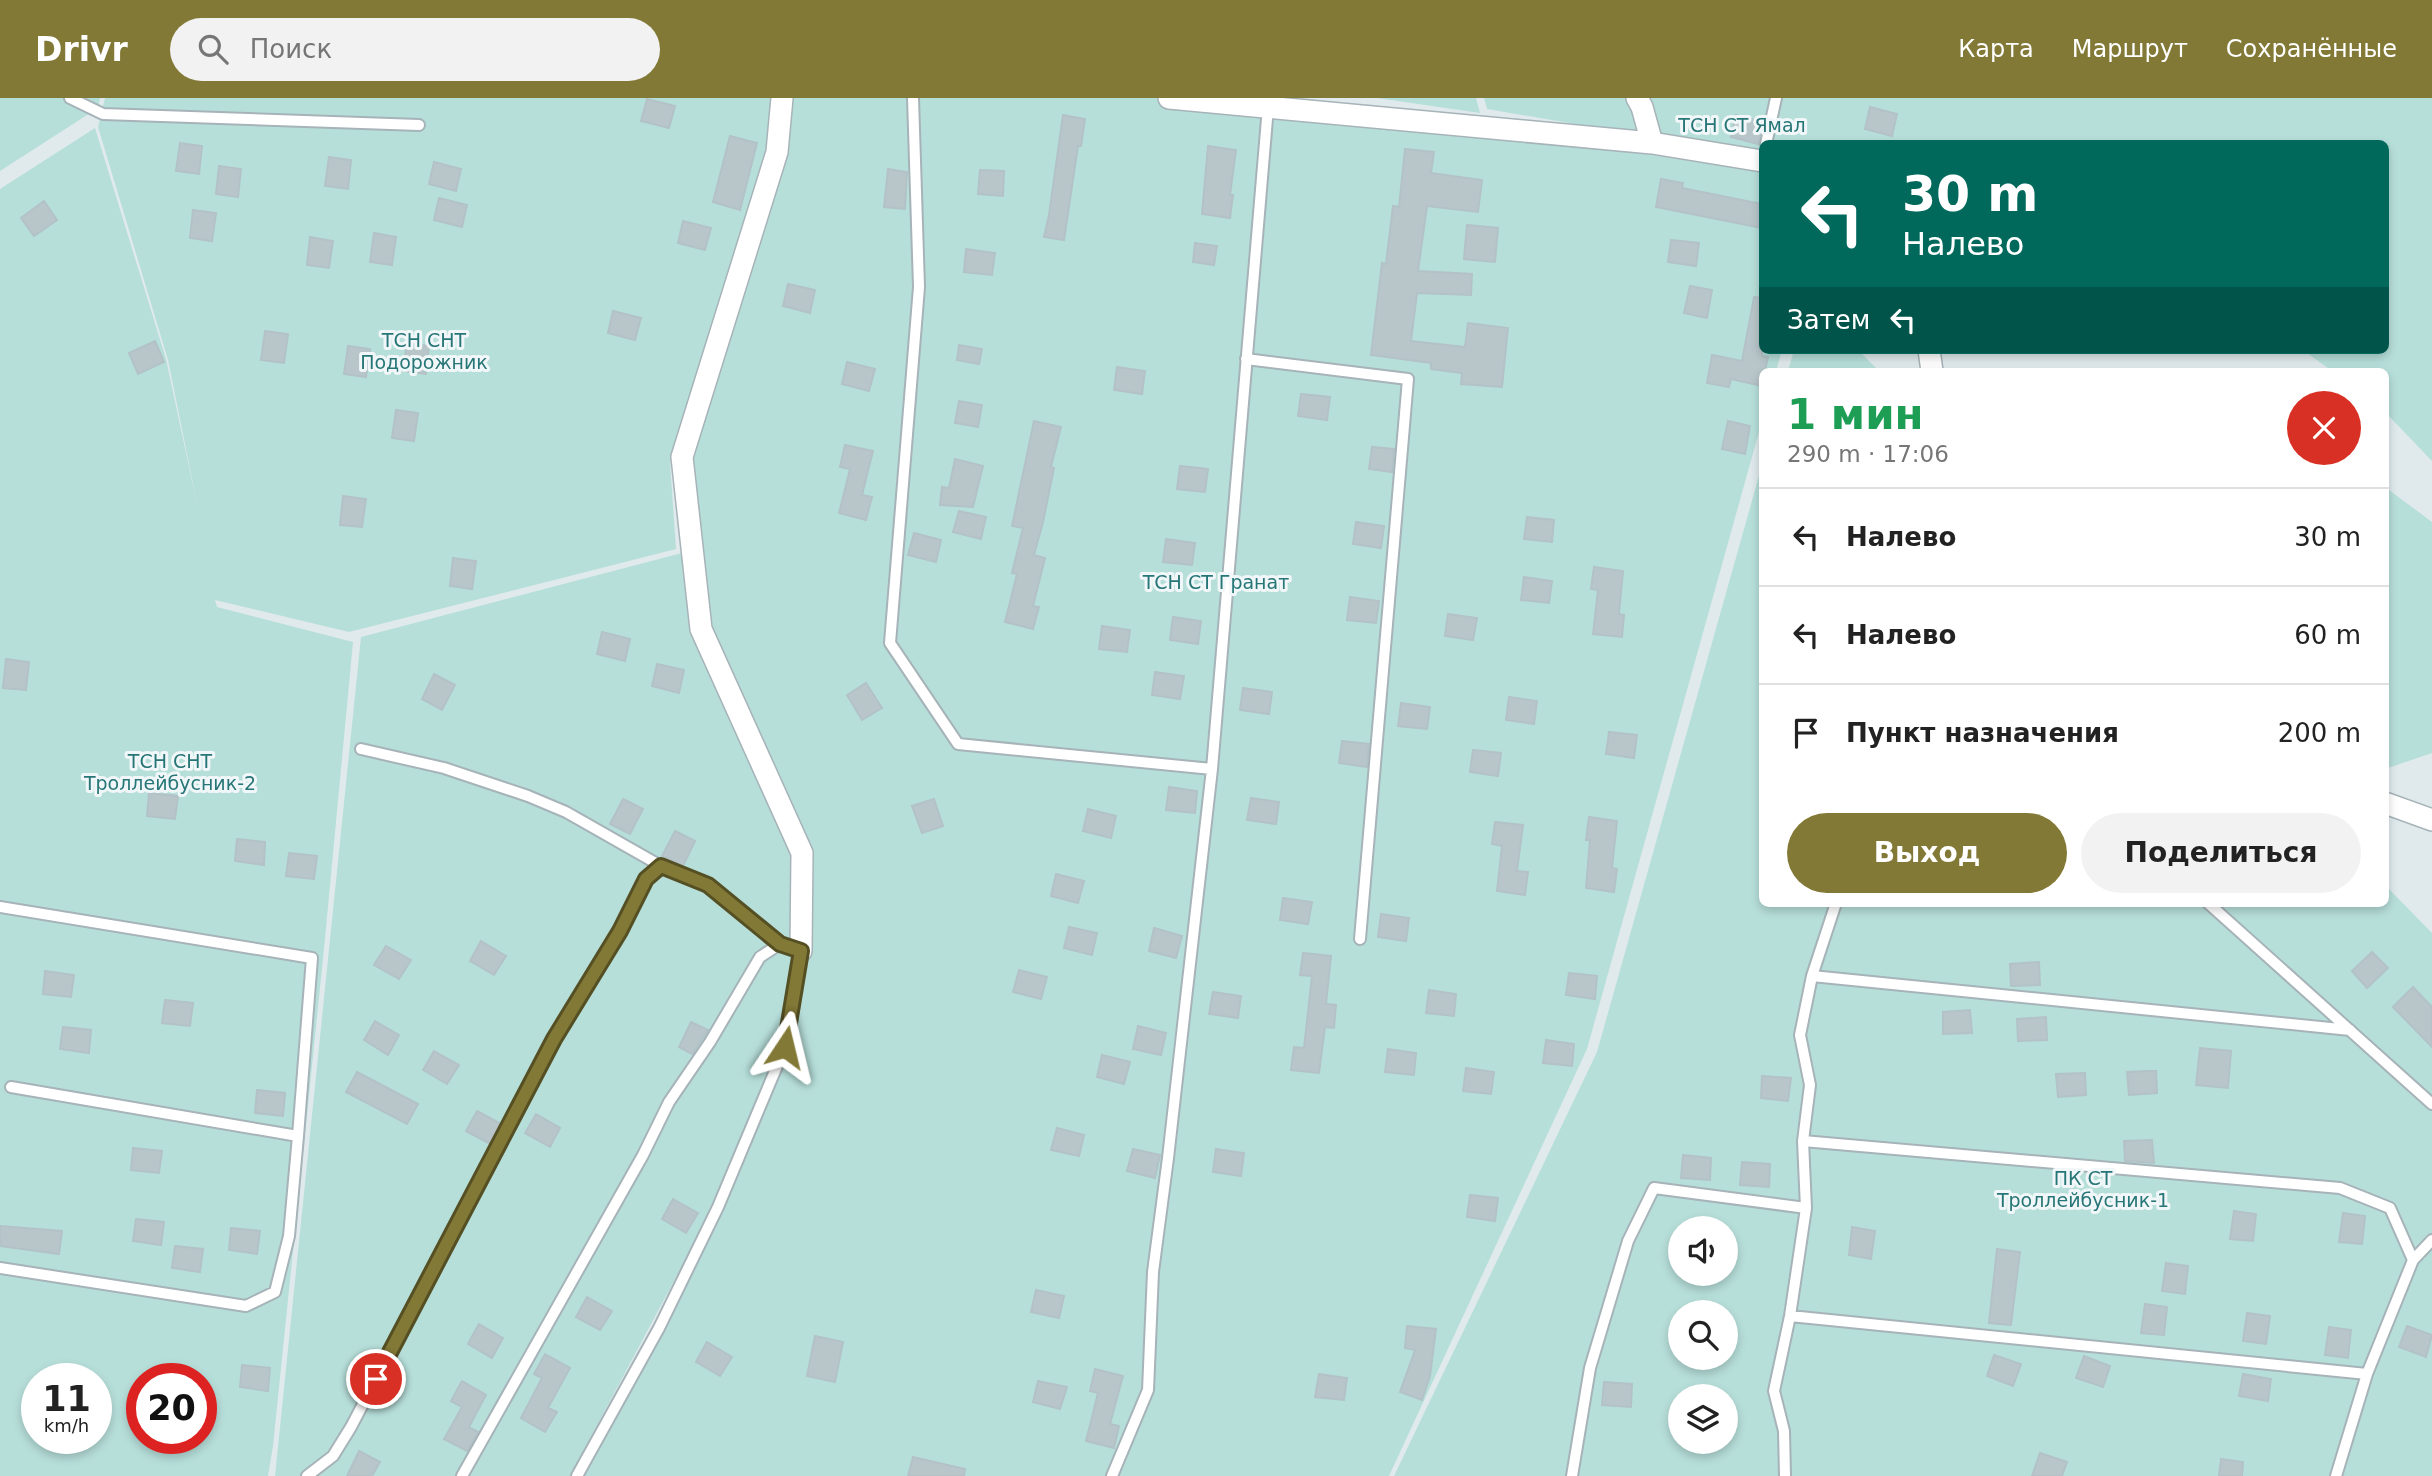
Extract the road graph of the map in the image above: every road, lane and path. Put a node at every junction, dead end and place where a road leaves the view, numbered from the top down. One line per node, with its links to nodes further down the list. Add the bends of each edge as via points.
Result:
1 (70, 98): 8 (lane, via 103,114)
2 (782, 98): 23 (street, via 777,152 682,457 701,629 802,853)
3 (913, 98): 14 (lane, via 919,287 890,643 958,744)
4 (1169, 98): 7 (street)
5 (1637, 98): 10 (street)
6 (1776, 98): 9 (lane)
7 (1268, 107): 10 (street); 12 (lane)
8 (419, 125)
9 (1767, 140)
10 (1652, 143): 11 (street)
11 (1759, 160)
12 (1246, 359): 14 (lane); 21 (lane, via 1408,379)
13 (361, 749): 17 (lane, via 444,768 528,796 566,812)
14 (1212, 769): 39 (lane, via 1153,1272 1149,1390)
15 (2389, 804): 16 (street)
16 (2432, 820)
17 (661, 866): 22 (lane, via 708,885); 36 (lane, via 646,879 554,1039 351,1427 333,1456)
18 (0, 907): 28 (lane, via 312,958)
19 (1835, 907): 24 (lane)
20 (2212, 907): 25 (lane)
21 (1360, 939)
22 (780, 944): 23 (lane); 37 (lane, via 760,957 669,1102)
23 (801, 951): 38 (lane, via 785,1047 718,1207 659,1328)
24 (1812, 976): 25 (lane); 29 (lane, via 1800,1035 1810,1085)
25 (2350, 1030): 27 (lane)
26 (11, 1087): 28 (lane)
27 (2432, 1104)
28 (298, 1136): 33 (lane, via 289,1236 275,1292 246,1306)
29 (1803, 1141): 30 (lane); 32 (lane, via 2340,1188 2390,1208)
30 (1806, 1208): 34 (lane); 40 (lane, via 1654,1188 1628,1241 1591,1368)
31 (2432, 1240): 32 (lane)
32 (2413, 1260): 35 (lane)
33 (0, 1268)
34 (1790, 1315): 35 (lane); 41 (lane, via 1774,1391 1784,1431)
35 (2367, 1374): 42 (lane)
36 (307, 1476)
37 (462, 1476)
38 (577, 1476)
39 (1112, 1476)
40 (1572, 1476)
41 (1785, 1476)
42 (2336, 1476)

